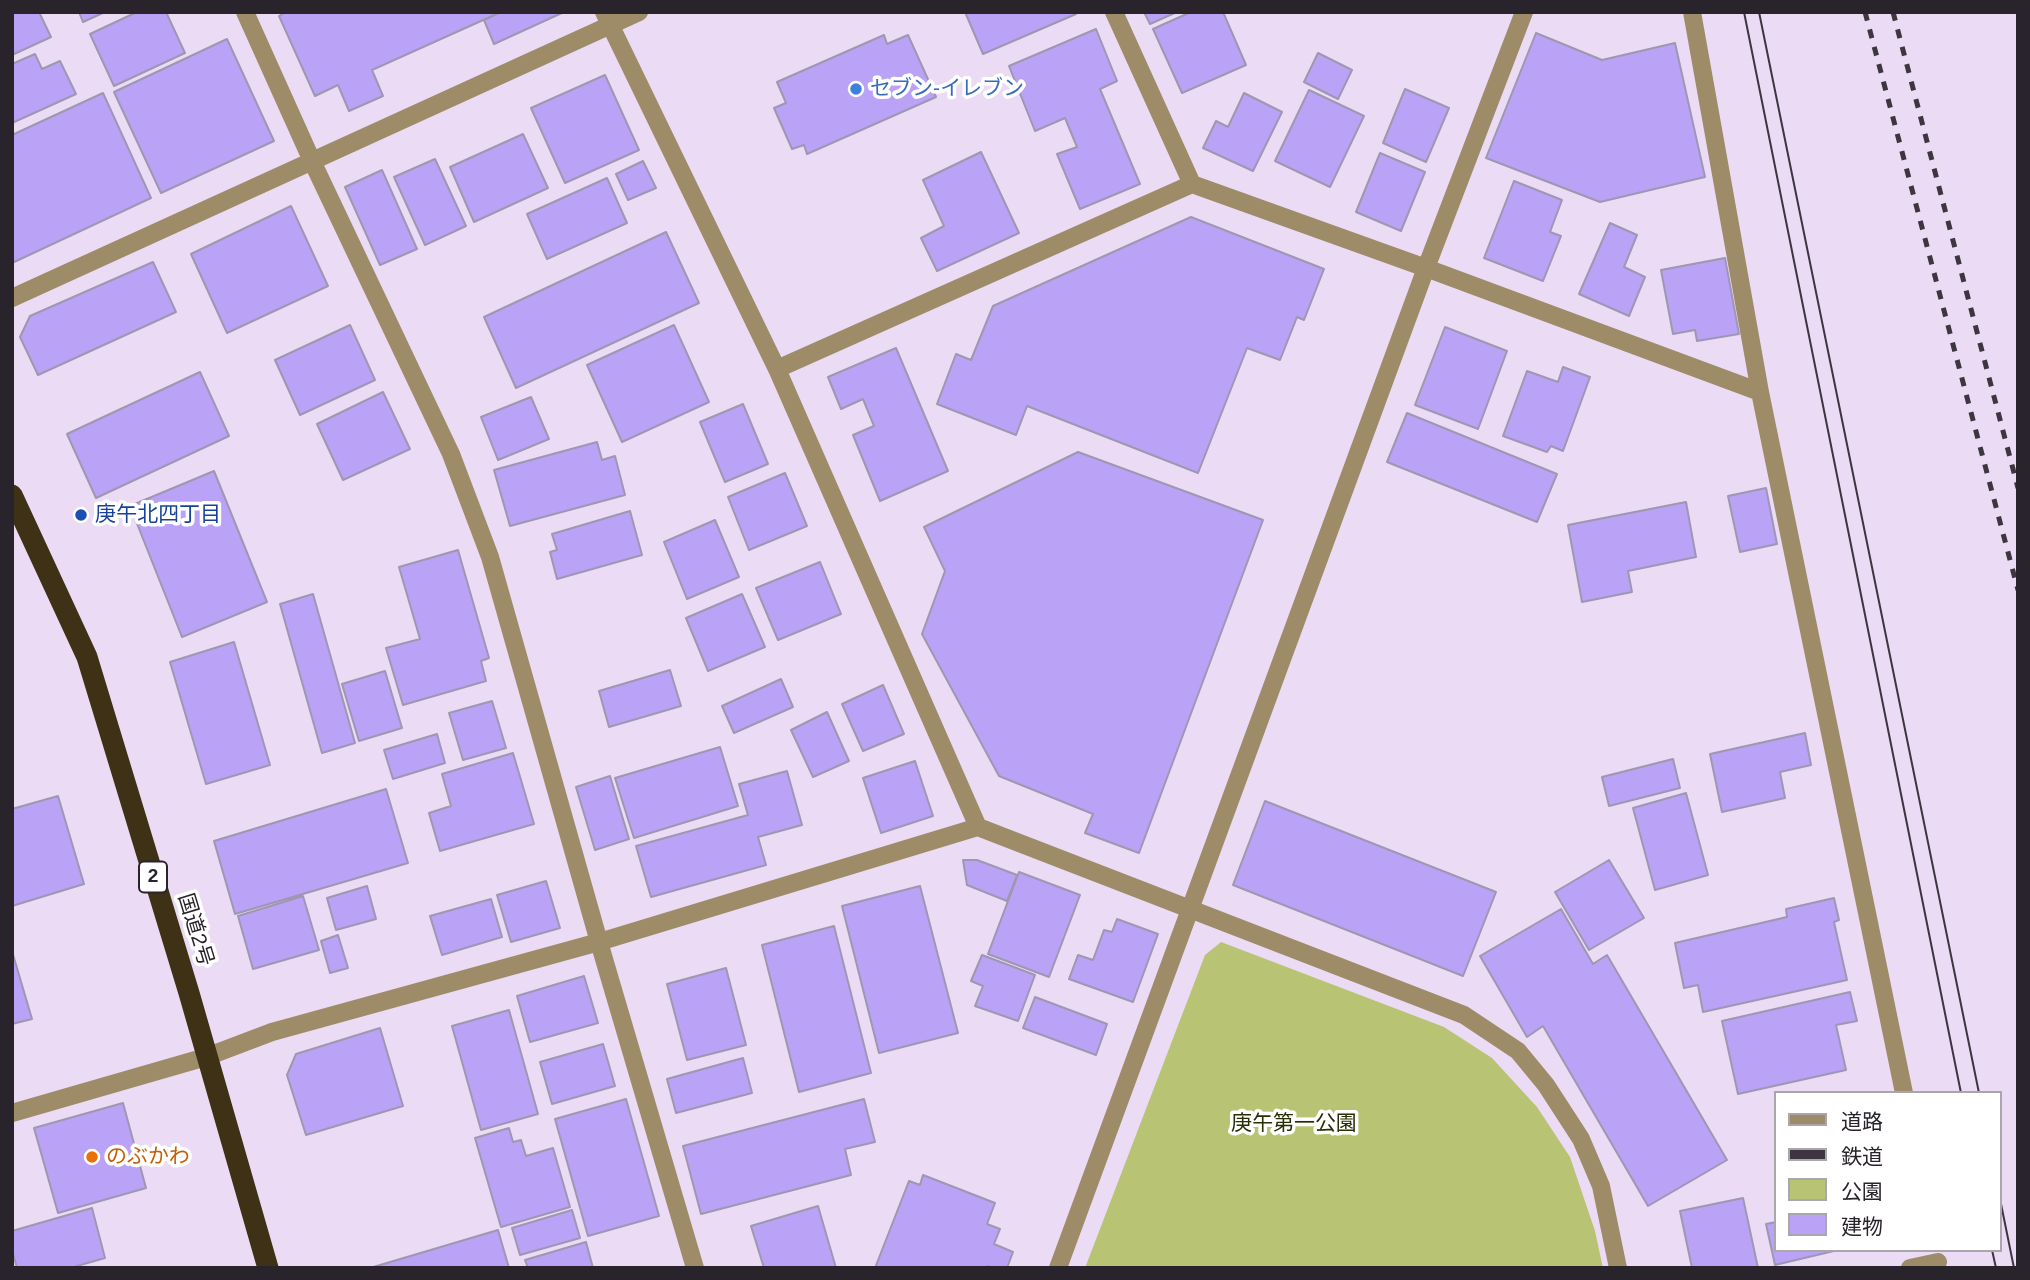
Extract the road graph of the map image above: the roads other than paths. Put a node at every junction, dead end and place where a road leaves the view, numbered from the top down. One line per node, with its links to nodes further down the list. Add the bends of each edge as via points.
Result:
1 (245, 12): 7 (street)
2 (639, 12): 6 (street)
3 (1114, 12): 8 (street)
4 (1524, 12): 9 (street)
5 (1692, 12): 12 (street)
6 (607, 19): 7 (street); 11 (street)
7 (313, 161): 10 (street); 16 (street, via 451,454 490,557)
8 (1192, 184): 9 (street); 11 (street)
9 (1426, 268): 12 (street); 15 (street)
10 (12, 298)
11 (777, 369): 14 (street)
12 (1760, 393): 18 (street)
13 (12, 495): 17 (highway, 国道2号 / 2, via 87,657)
14 (978, 827): 15 (street); 16 (street)
15 (1189, 908): 23 (street); 24 (street, via 1464,1015 1518,1051 1581,1139 1601,1186)
16 (599, 942): 17 (street, via 272,1032); 22 (street)
17 (206, 1057): 19 (street); 21 (highway, 国道2号 / 2)
18 (1904, 1091)
19 (12, 1113)
20 (1938, 1260): 25 (street)
21 (268, 1268)
22 (695, 1268)
23 (1058, 1268)
24 (1618, 1268)
25 (1910, 1268)

